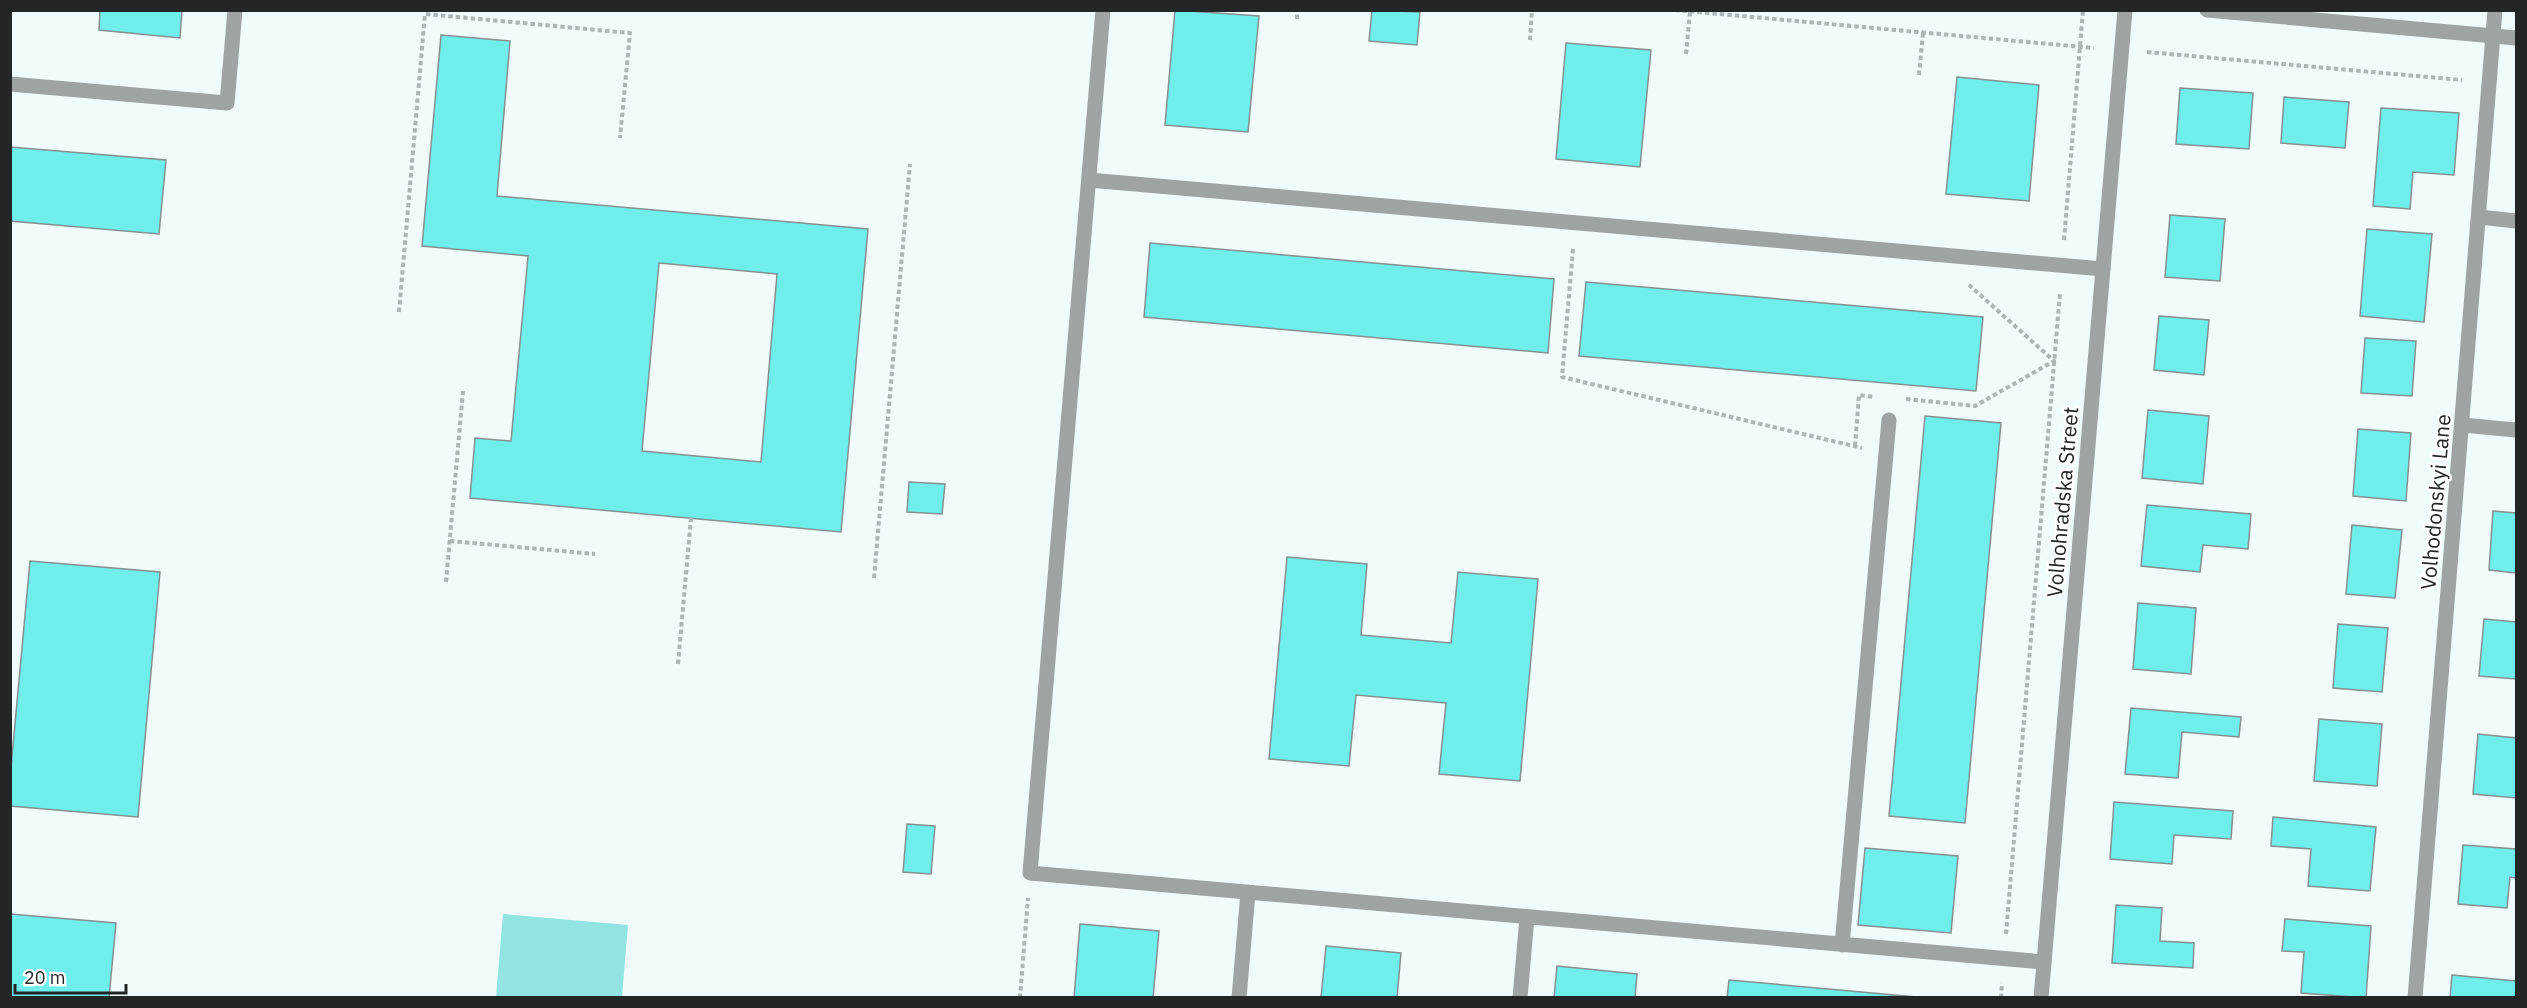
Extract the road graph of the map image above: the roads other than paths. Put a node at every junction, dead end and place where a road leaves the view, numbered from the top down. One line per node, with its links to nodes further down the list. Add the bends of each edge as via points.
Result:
1 (235, 10): 8 (street, via 227,103)
2 (1103, 10): 9 (street)
3 (2124, 10): 12 (street, Volhohradska Street)
4 (2207, 10): 6 (street)
5 (2495, 10): 6 (street, Volhodonskyi Lane)
6 (2494, 36): 7 (street); 10 (street, Volhodonskyi Lane)
7 (2517, 38)
8 (10, 84)
9 (1089, 180): 12 (street); 16 (street, via 1030,873)
10 (2479, 217): 11 (street); 14 (street, Volhodonskyi Lane)
11 (2517, 221)
12 (2103, 269): 19 (street, Volhohradska Street)
13 (1889, 420): 18 (street)
14 (2462, 425): 15 (street); 23 (street, Volhodonskyi Lane)
15 (2517, 430)
16 (1248, 892): 17 (street); 20 (street)
17 (1527, 917): 18 (street); 21 (street)
18 (1842, 945): 19 (street)
19 (2044, 962): 22 (street, Volhohradska Street)
20 (1239, 998)
21 (1520, 998)
22 (2041, 998)
23 (2415, 998)

